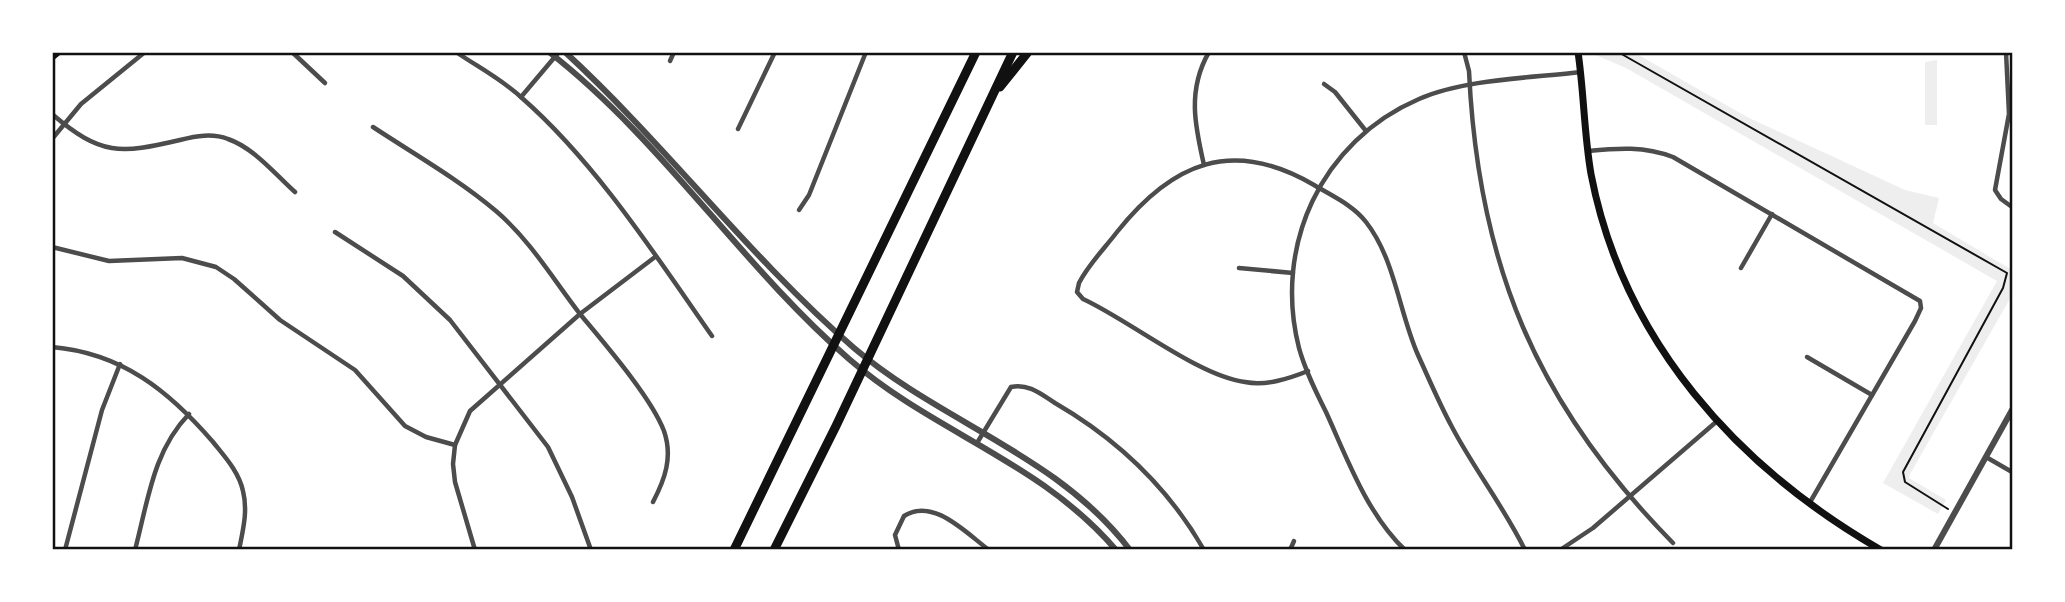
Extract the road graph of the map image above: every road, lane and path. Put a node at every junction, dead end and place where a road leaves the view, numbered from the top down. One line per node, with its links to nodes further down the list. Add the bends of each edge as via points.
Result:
1 (58, 52): 18 (main road)
2 (145, 52): 27 (street, via 97,89)
3 (292, 52): 21 (street)
4 (456, 52): 25 (street)
5 (565, 52): 56 (street, via 626,109 817,314 897,381)
6 (674, 52): 19 (street)
7 (775, 52): 29 (street)
8 (866, 52): 37 (street)
9 (974, 52): 72 (highway)
10 (1013, 52): 24 (highway)
11 (1028, 52): 24 (highway)
12 (1209, 52): 33 (street, via 1194,98 1194,122)
13 (1464, 52): 23 (street)
14 (1578, 52): 20 (main road)
15 (1618, 52): 64 (path, via 1798,158 2007,272 2003,288 1903,472 1905,482)
16 (2006, 52): 36 (street, via 2009,114 1995,190)
17 (554, 54): 25 (street); 57 (street, via 834,345 890,390)
18 (52, 57)
19 (670, 61)
20 (1581, 72): 23 (street); 32 (main road)
21 (325, 83)
22 (1324, 84): 30 (street)
23 (1469, 87): 30 (street, via 1419,99); 61 (street, via 1483,206 1521,327 1564,406)
24 (992, 96): 73 (highway)
25 (521, 97): 41 (street, via 596,178)
26 (52, 114): 27 (street)
27 (64, 124): 31 (street); 35 (street, via 89,143 117,151 197,136 226,138 249,150)
28 (373, 127): 45 (street, via 497,212 532,249)
29 (738, 129)
30 (1366, 131): 34 (street, via 1340,156)
31 (52, 139)
32 (1588, 151): 38 (street, via 1654,150); 55 (main road, via 1599,208 1628,287 1665,356)
33 (1204, 165): 34 (street, via 1255,162); 50 (street, via 1172,177 1140,203 1088,269 1077,292 1231,379 1279,381)
34 (1318, 188): 44 (street, via 1300,228); 81 (street, via 1354,210 1380,245 1406,327 1452,427)
35 (295, 192)
36 (2012, 206)
37 (799, 210)
38 (1772, 214): 43 (street); 52 (street, via 1908,292 1921,304)
39 (335, 232): 51 (street, via 429,296)
40 (52, 247): 58 (street, via 109,261 182,258 215,267 279,320 355,370 405,426)
41 (654, 257): 45 (street); 46 (street)
42 (1239, 268): 44 (street)
43 (1741, 268)
44 (1293, 273): 50 (street, via 1293,307)
45 (580, 314): 51 (street); 62 (street, via 604,341 664,431 667,469)
46 (712, 336)
47 (52, 347): 49 (street)
48 (1807, 357): 52 (street)
49 (120, 364): 54 (street, via 158,386); 67 (street, via 102,410)
50 (1308, 371): 80 (street, via 1366,493 1386,529)
51 (498, 383): 58 (street, via 470,411); 71 (street, via 548,447)
52 (1872, 395): 63 (street)
53 (2012, 410): 59 (street)
54 (189, 414): 68 (street, via 161,451); 69 (street, via 231,464 243,490 245,523)
55 (1716, 422): 61 (street); 63 (main road, via 1773,478)
56 (983, 432): 57 (street); 77 (street, via 1060,480 1098,512); 78 (street, via 1011,387 1030,388 1123,449 1168,497)
57 (977, 443): 76 (street, via 1066,499)
58 (455, 445): 70 (street, via 455,482)
59 (1986, 457): 60 (street); 64 (street)
60 (2012, 472)
61 (1630, 496): 66 (street); 82 (street)
62 (653, 502)
63 (1809, 505): 83 (main road)
64 (1955, 514): 84 (street)
65 (1294, 541): 79 (street)
66 (1673, 542)
67 (65, 550)
68 (135, 550)
69 (239, 550)
70 (475, 550)
71 (591, 550)
72 (734, 550)
73 (774, 550)
74 (898, 550): 75 (street, via 895,535 904,516 925,509 941,515)
75 (989, 550)
76 (1115, 550)
77 (1130, 550)
78 (1205, 550)
79 (1290, 550)
80 (1405, 550)
81 (1525, 550)
82 (1560, 550)
83 (1881, 550)
84 (1934, 550)

